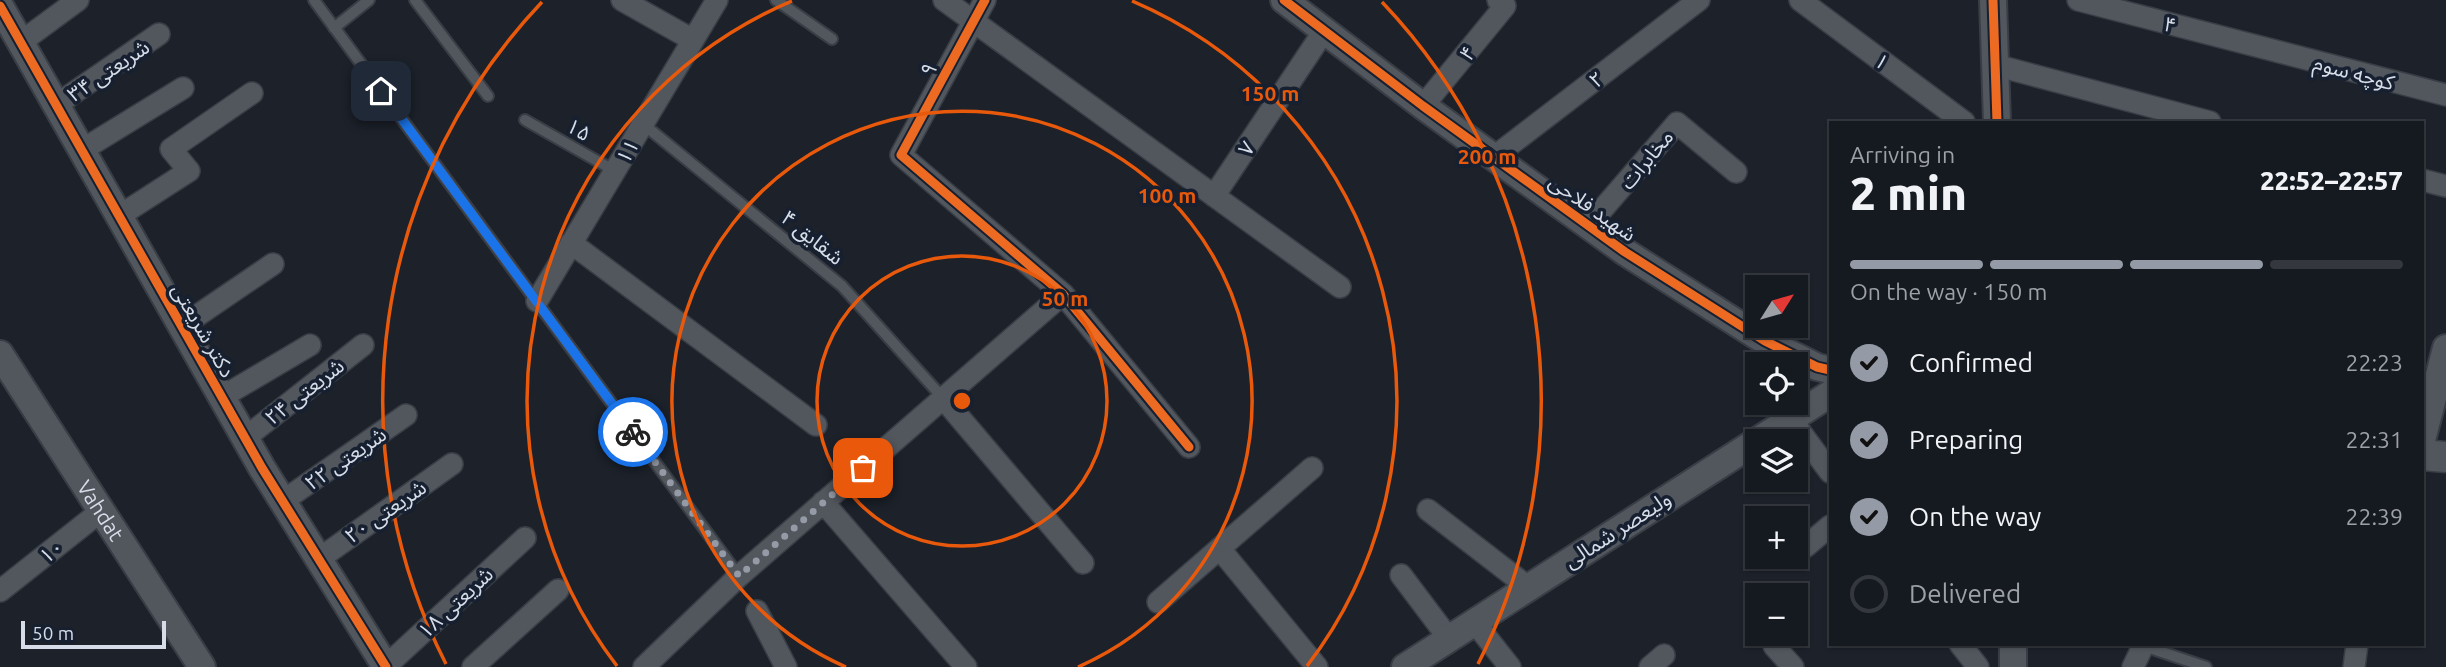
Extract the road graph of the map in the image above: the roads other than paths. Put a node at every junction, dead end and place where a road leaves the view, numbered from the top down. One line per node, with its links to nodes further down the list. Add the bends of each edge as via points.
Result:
1 (78, 0): 23 (street)
2 (314, 0): 18 (lane)
3 (369, 0): 18 (lane)
4 (415, 0): 29 (lane)
5 (622, 0): 22 (street)
6 (717, 0): 22 (street, ۱۱)
7 (776, 0): 21 (lane)
8 (944, 0): 17 (street)
9 (985, 0): 17 (street, ۹)
10 (1284, 0): 19 (street, شهید فلاحی)
11 (1498, 0): 31 (street, ۴, via 1505,6)
12 (1699, 0): 38 (street, ۲)
13 (1800, 0): 33 (street, ۱)
14 (1993, 0): 25 (street)
15 (2078, 0): 24 (street, ۴)
16 (0, 6): 23 (street, دکتر شریعتی)
17 (974, 22): 43 (street); 49 (street, ۹, via 901,155)
18 (334, 28): 50 (lane)
19 (1324, 31): 31 (street, شهید فلاحی); 43 (street, ۷)
20 (159, 34): 30 (street, شریعتی ۳۴)
21 (832, 39)
22 (693, 40): 36 (street, ۱۱)
23 (21, 42): 30 (street, دکتر شریعتی)
24 (2262, 48): 28 (street, کوچه سوم)
25 (1995, 65): 34 (street); 35 (street)
26 (183, 88): 37 (street)
27 (252, 93): 44 (street, via 171,149 189,171)
28 (2446, 95)
29 (488, 96)
30 (56, 105): 37 (street, دکتر شریعتی)
31 (1423, 107): 38 (street, شهید فلاحی)
32 (525, 120): 39 (lane, ۱۵)
33 (1963, 121)
34 (1997, 121)
35 (2206, 121)
36 (643, 124): 39 (street, ۱۱); 59 (lane, شقایق ۴, via 842,286)
37 (82, 150): 44 (street, دکتر شریعتی)
38 (1493, 157): 45 (street, شهید فلاحی)
39 (615, 171): 46 (street, ۱۱)
40 (1736, 173): 45 (street, مخابرات, via 1677,123)
41 (2424, 180): 42 (street)
42 (2446, 186)
43 (1214, 196): 48 (street)
44 (119, 216): 51 (street, دکتر شریعتی)
45 (1588, 226): 56 (street, شهید فلاحی, via 1765,341)
46 (571, 243): 50 (street, ۱۱); 62 (street)
47 (273, 264): 51 (street)
48 (1340, 287)
49 (1063, 294): 59 (street); 64 (street)
50 (537, 302): 80 (lane)
51 (182, 326): 58 (street, دکتر شریعتی)
52 (310, 345): 58 (street)
53 (363, 345): 63 (street, شریعتی ۲۴)
54 (2446, 348): 65 (street)
55 (4, 369): 72 (street, Vahdat)
56 (1829, 370)
57 (1829, 395): 61 (street, ولیعصر شمالی)
58 (222, 397): 63 (street, دکتر شریعتی)
59 (943, 398): 70 (street); 78 (street)
60 (406, 415): 69 (street, شریعتی ۲۲)
61 (1790, 418): 68 (street); 81 (street, ولیعصر شمالی)
62 (816, 425)
63 (246, 438): 69 (street, دکتر شریعتی)
64 (1189, 447)
65 (2436, 453)
66 (452, 464): 77 (street, شریعتی ۲۰)
67 (1312, 468): 76 (street)
68 (1829, 471)
69 (283, 501): 77 (street, دکتر شریعتی)
70 (823, 502): 80 (street); 99 (street)
71 (1428, 510): 81 (street)
72 (101, 511): 83 (street, ۱۰); 95 (street, Vahdat)
73 (1829, 527): 75 (street)
74 (525, 538): 94 (street, شریعتی ۱۸)
75 (1808, 544)
76 (1220, 549): 84 (street); 100 (street)
77 (319, 559): 94 (street, دکتر شریعتی)
78 (1083, 563)
79 (1401, 575): 87 (street)
80 (739, 576): 97 (street)
81 (1528, 587): 86 (street, ولیعصر شمالی)
82 (558, 590): 96 (street)
83 (0, 591)
84 (1158, 602)
85 (757, 611): 98 (street)
86 (1476, 624): 87 (street, ولیعصر شمالی); 102 (street)
87 (1450, 639): 101 (street, ولیعصر شمالی)
88 (1774, 646): 103 (street)
89 (1962, 646): 104 (street)
90 (2013, 646): 105 (street)
91 (2144, 646): 106 (street)
92 (2147, 646): 107 (lane)
93 (2357, 646): 108 (street)
94 (386, 666)
95 (202, 667)
96 (473, 667)
97 (644, 667)
98 (786, 667)
99 (967, 667)
100 (1317, 667)
101 (1405, 667)
102 (1510, 667)
103 (1793, 667)
104 (1978, 667)
105 (2012, 667)
106 (2133, 667)
107 (2206, 667)
108 (2354, 667)

